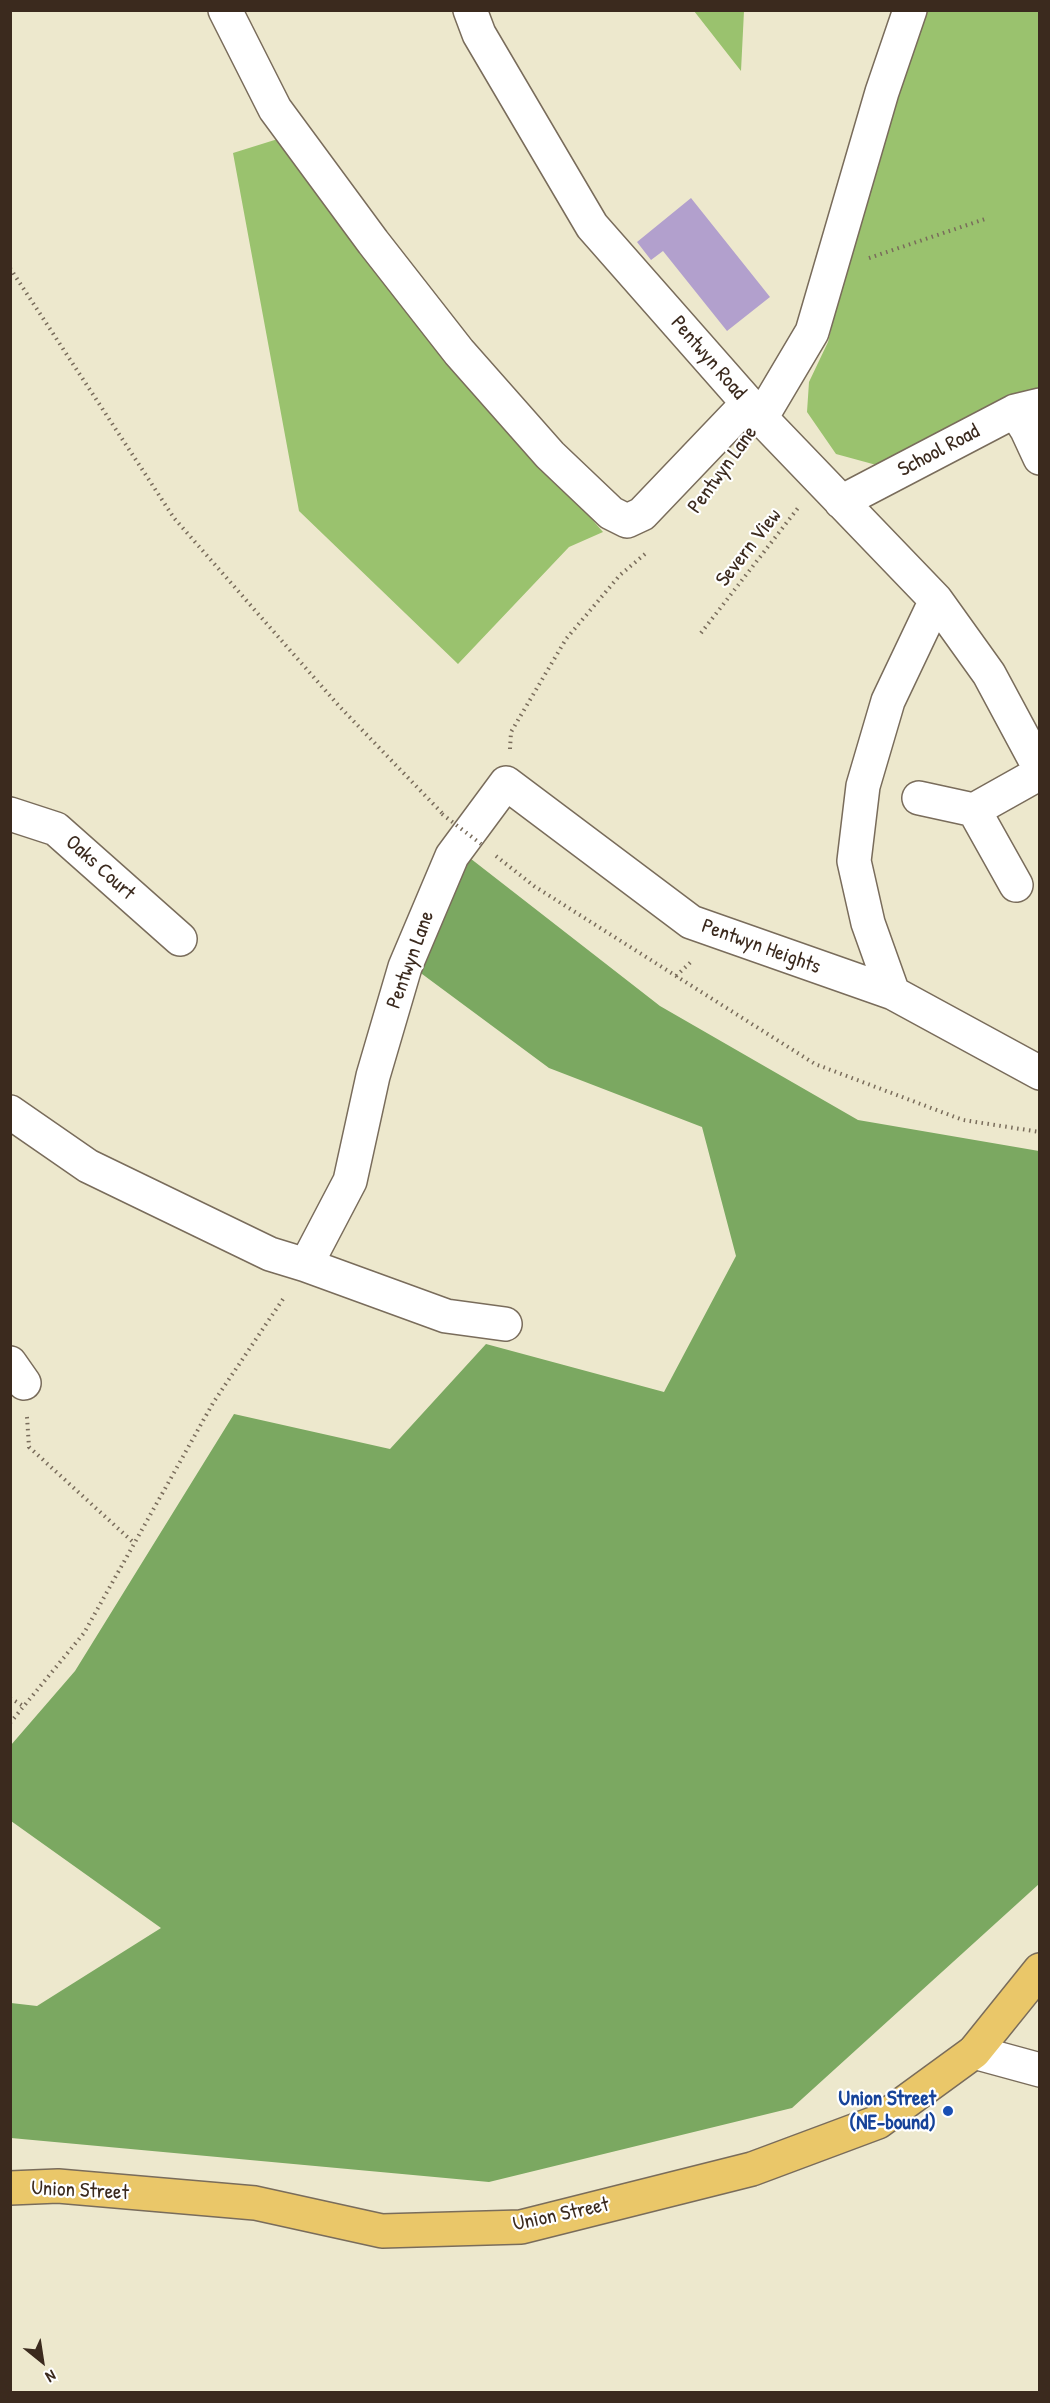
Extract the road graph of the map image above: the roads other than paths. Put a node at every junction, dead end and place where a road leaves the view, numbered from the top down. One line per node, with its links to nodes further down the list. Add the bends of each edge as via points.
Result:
1 (225, 10): 5 (street, via 275,109 373,242 459,352 550,455 611,513 627,521 642,514)
2 (471, 10): 5 (street, Pentwyn Road, via 478,34 592,226)
3 (910, 10): 5 (street, via 812,332)
4 (1027, 408): 6 (street, via 1027,430); 7 (street, School Road)
5 (755, 411): 7 (street, Pentwyn Road)
6 (1040, 458)
7 (830, 492): 8 (street, Pentwyn Road)
8 (936, 600): 9 (street, Pentwyn Road, via 989,674); 16 (street, via 888,701 863,786 854,861 868,923)
9 (1040, 771): 12 (street)
10 (506, 783): 16 (street, Pentwyn Heights, via 691,922); 19 (street, Pentwyn Lane, via 452,856 405,967 373,1076 350,1181)
11 (919, 798): 12 (street)
12 (974, 810): 14 (street)
13 (10, 814): 15 (street, Oaks Court, via 56,829)
14 (1016, 885)
15 (180, 939)
16 (893, 993): 17 (street, Pentwyn Heights)
17 (1040, 1073)
18 (10, 1112): 19 (street, via 88,1166 270,1254)
19 (306, 1265): 20 (street, via 446,1316)
20 (505, 1324)
21 (1040, 1970): 22 (main road, Union Street)
22 (974, 2052): 23 (street); 24 (main road, Union Street, via 878,2122 752,2169 520,2227 382,2231 255,2204 58,2186)
23 (1040, 2070)
24 (10, 2188)

